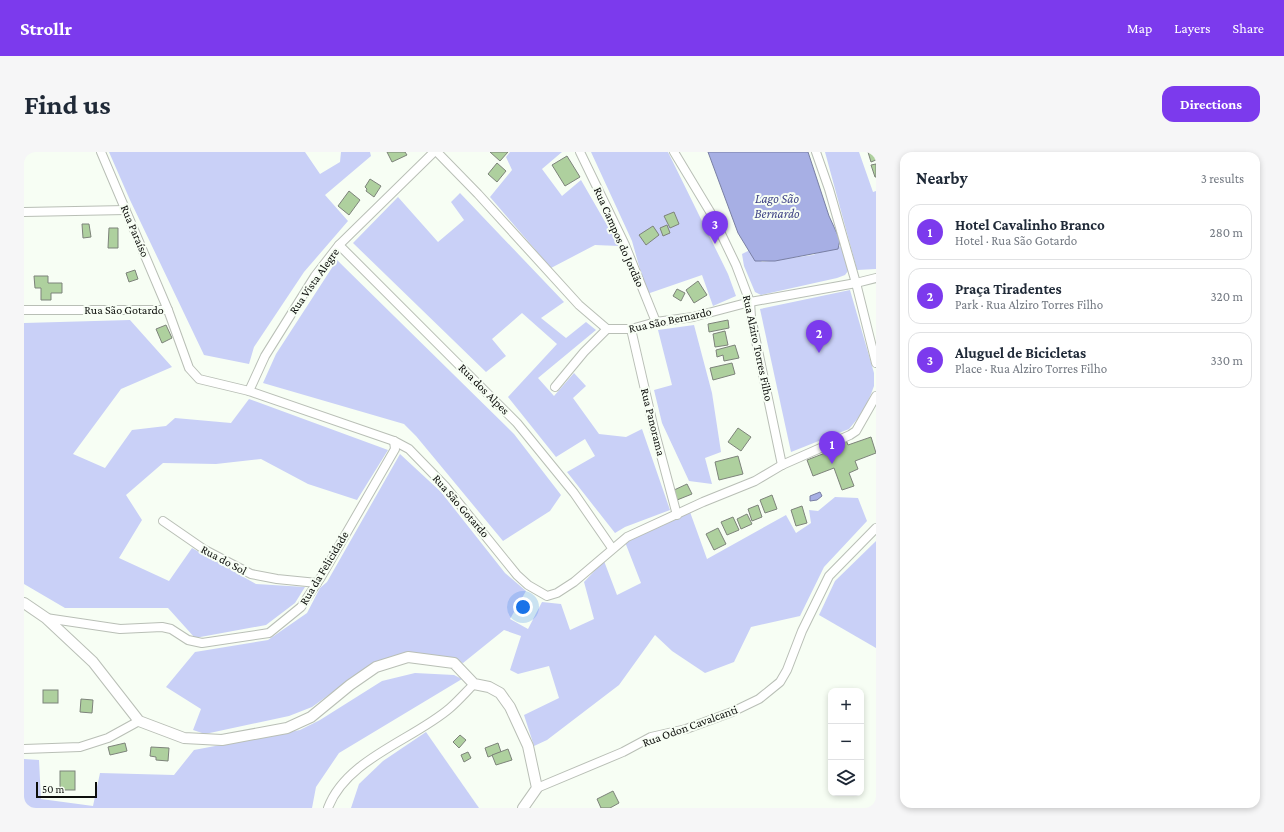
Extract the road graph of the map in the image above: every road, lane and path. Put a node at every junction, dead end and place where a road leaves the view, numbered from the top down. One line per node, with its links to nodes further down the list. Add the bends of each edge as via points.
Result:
1 (101, 152): 6 (street, Rua Paraíso)
2 (436, 152): 8 (street, Rua Vista Alegre); 16 (street, via 478,194 579,306)
3 (580, 152): 14 (street, Rua Campos do Jordão, via 624,245)
4 (674, 152): 11 (street, Rua Alziro Torres Filho, via 712,215)
5 (816, 152): 10 (street)
6 (126, 210): 7 (street); 13 (street, Rua Paraíso)
7 (24, 212)
8 (340, 245): 19 (street, Rua Vista Alegre, via 315,276 265,356); 26 (street, Rua dos Alpes, via 517,423 574,493)
9 (876, 278): 10 (street, Rua São Bernardo)
10 (856, 283): 11 (street, Rua São Bernardo); 17 (street)
11 (750, 302): 14 (street, Rua São Bernardo, via 693,317); 22 (street, Rua Alziro Torres Filho)
12 (24, 310): 13 (street, Rua São Gotardo)
13 (168, 310): 19 (street, Rua São Gotardo, via 189,368 199,379)
14 (656, 322): 15 (street, Rua São Bernardo)
15 (631, 329): 16 (street, Rua São Bernardo); 23 (street, Rua Panorama)
16 (607, 330): 18 (street, via 584,352)
17 (876, 363)
18 (555, 387)
19 (249, 391): 21 (street, Rua São Gotardo)
20 (876, 396): 22 (street, Rua São Gotardo, via 856,431)
21 (394, 441): 26 (street, Rua São Gotardo, via 409,449 445,486 517,575 540,594 552,595 568,587); 27 (street, Rua da Felicidade, via 395,449)
22 (782, 465): 23 (street, Rua São Gotardo, via 755,481)
23 (677, 515): 26 (street, Rua São Gotardo, via 626,537)
24 (163, 520): 27 (street, Rua do Sol, via 205,550 251,574)
25 (876, 528): 33 (street, Rua Odon Cavalcanti, via 829,576 780,682 759,698 732,712 686,729 651,737 623,752)
26 (612, 548)
27 (317, 583): 29 (street, Rua da Felicidade, via 301,607 269,633 236,639 202,643 188,640 171,629 162,627 120,629)
28 (24, 603): 29 (street)
29 (46, 618): 31 (street, via 93,662)
30 (474, 684): 31 (street, via 454,663 408,658 376,667 311,718 287,728 222,740 184,738); 33 (street, via 500,693 510,707 528,746); 34 (street, via 449,709 359,768 338,789)
31 (139, 721): 32 (street, via 108,738 80,747)
32 (24, 749)
33 (537, 788): 35 (street)
34 (328, 808)
35 (523, 808)

